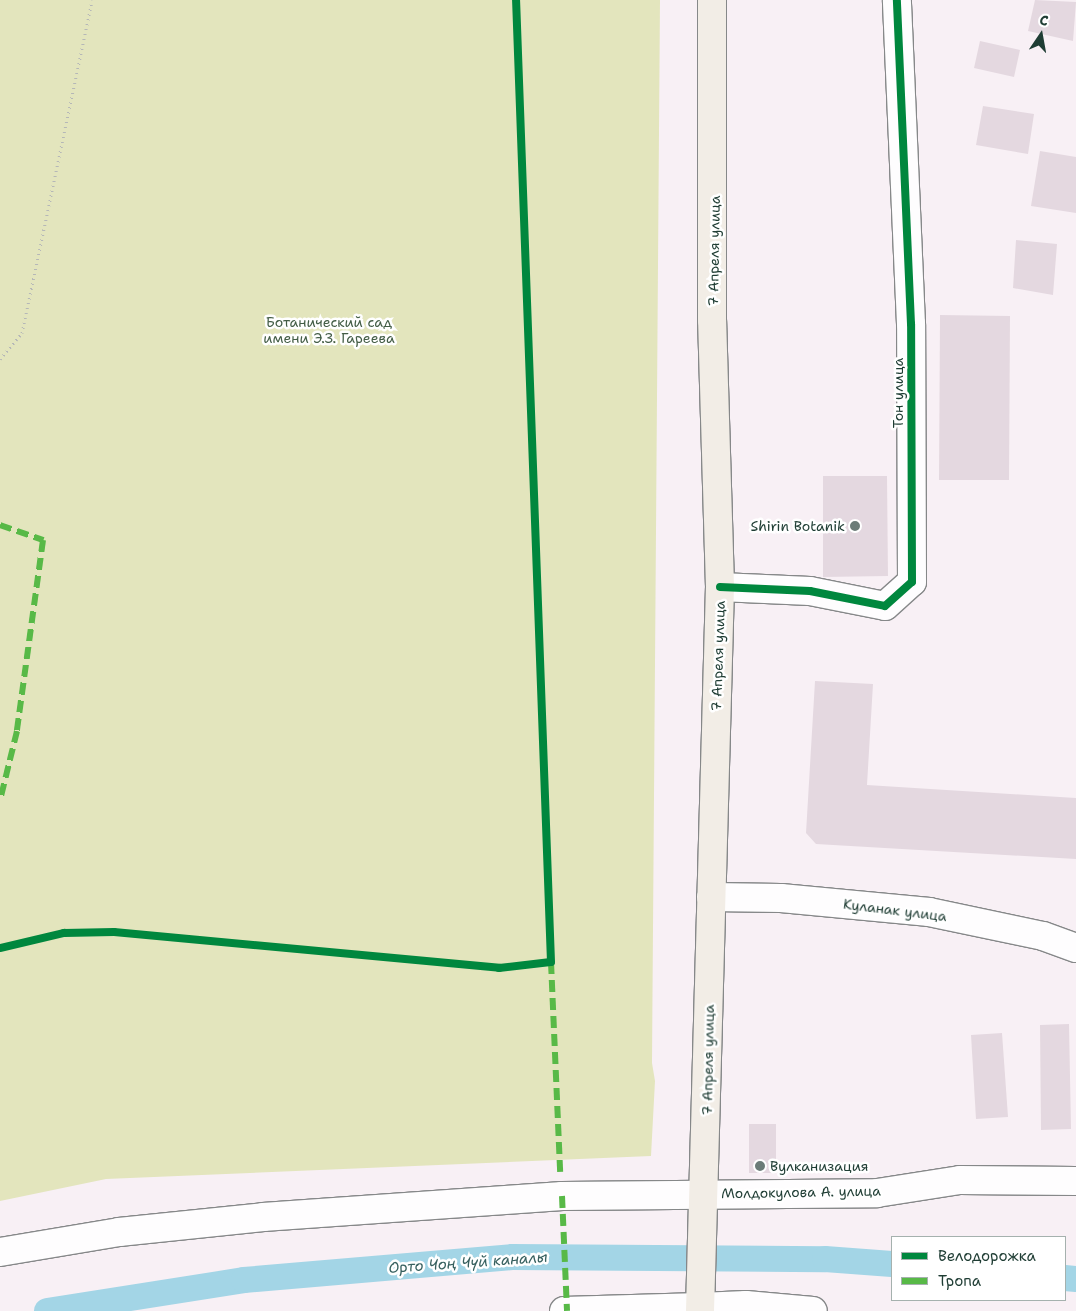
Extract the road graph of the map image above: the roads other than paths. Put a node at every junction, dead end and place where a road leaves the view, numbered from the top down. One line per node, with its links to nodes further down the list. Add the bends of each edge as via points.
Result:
1 (712, 0): 3 (main road, 7 Апреля улица, via 712,320)
2 (897, 0): 3 (street, Тон улица, via 910,324 912,582 885,606 810,591)
3 (720, 587): 4 (main road, 7 Апреля улица)
4 (711, 897): 5 (street, Куланак улица, via 781,898 929,912 1043,936); 7 (main road, 7 Апреля улица)
5 (1076, 948)
6 (1076, 1181): 7 (street, Молдокулова А. улица, via 960,1180 877,1192)
7 (705, 1206): 8 (street, Молдокулова А. улица, via 562,1196 263,1217 119,1232); 9 (main road, 7 Апреля улица)
8 (0, 1252)
9 (700, 1309): 10 (street); 11 (street, via 746,1305)
10 (564, 1311)
11 (813, 1311)

